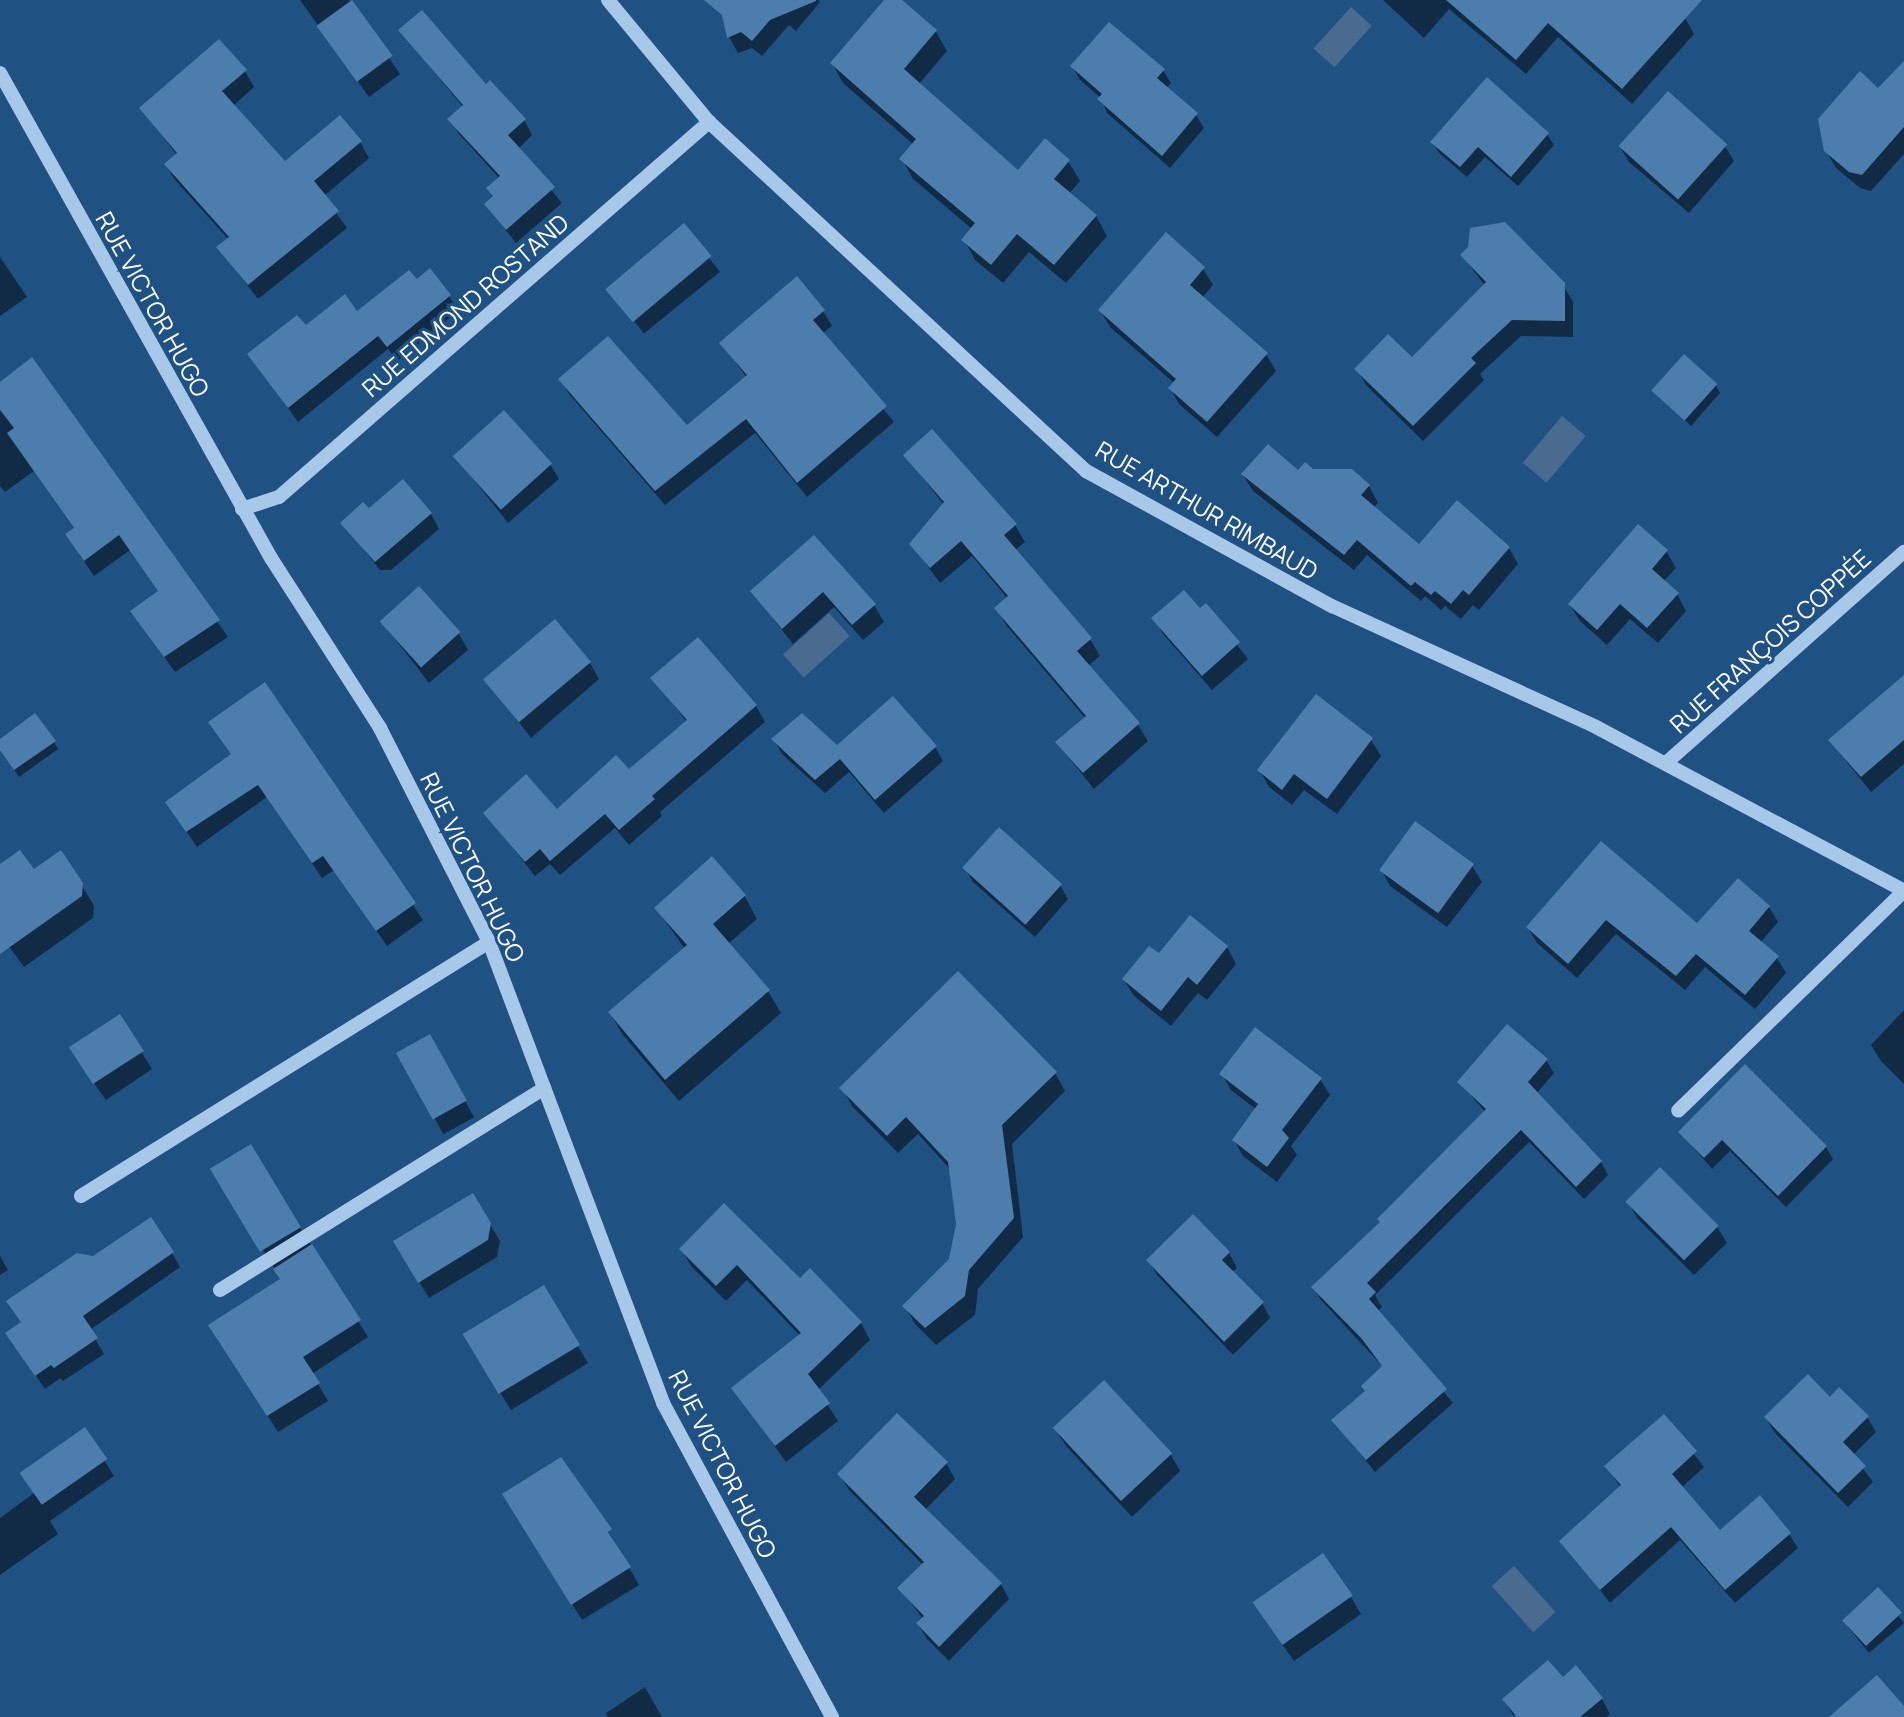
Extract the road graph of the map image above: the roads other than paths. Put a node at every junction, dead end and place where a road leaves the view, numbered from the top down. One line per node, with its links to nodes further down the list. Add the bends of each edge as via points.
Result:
1 (608, 0): 3 (street, RUE ARTHUR RIMBAUD)
2 (0, 73): 4 (street, RUE VICTOR HUGO)
3 (709, 122): 4 (street, RUE EDMOND ROSTAND, via 279,497); 6 (street, RUE ARTHUR RIMBAUD, via 1086,471 1332,606)
4 (242, 509): 8 (street, RUE VICTOR HUGO, via 380,728)
5 (1904, 552): 6 (street, RUE FRANÇOIS COPPÉE)
6 (1666, 763): 7 (street, RUE ARTHUR RIMBAUD)
7 (1904, 891): 10 (street)
8 (489, 942): 9 (street, RUE VICTOR HUGO); 11 (street)
9 (544, 1088): 12 (street); 13 (street, RUE VICTOR HUGO, via 663,1403)
10 (1678, 1111)
11 (81, 1196)
12 (220, 1290)
13 (832, 1717)

